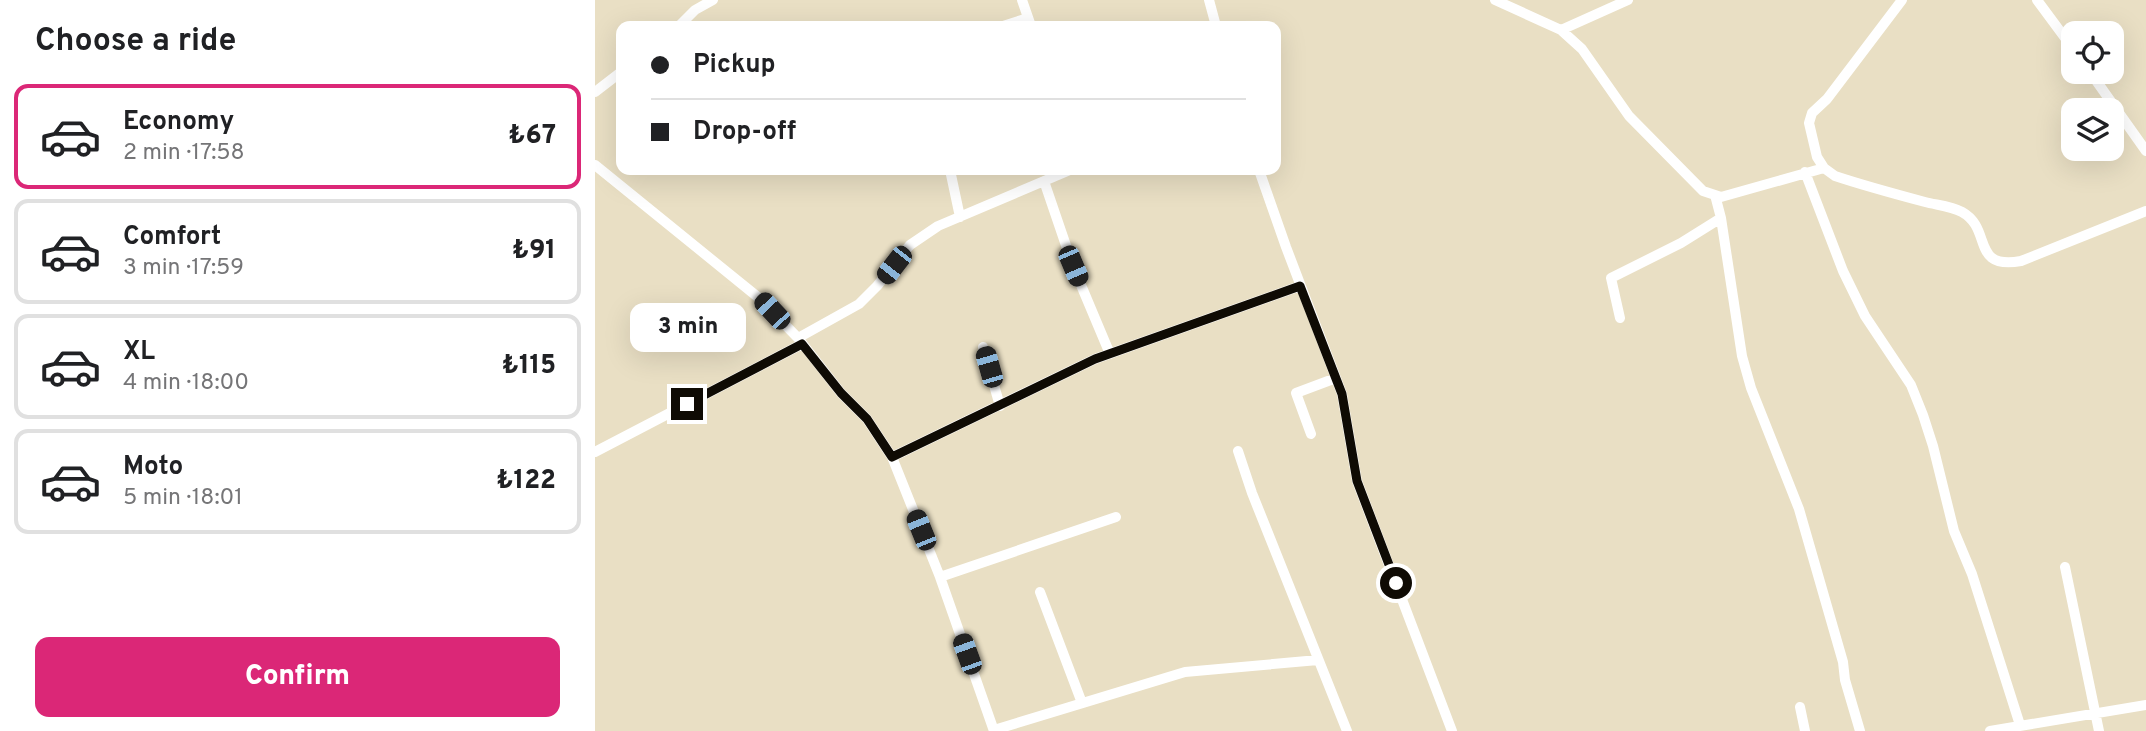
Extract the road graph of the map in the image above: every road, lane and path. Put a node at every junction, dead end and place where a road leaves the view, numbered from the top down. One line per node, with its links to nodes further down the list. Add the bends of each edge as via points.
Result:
1 (713, 0): 8 (street)
2 (1022, 0): 9 (street)
3 (1209, 0): 10 (street)
4 (1495, 0): 11 (street)
5 (1628, 0): 11 (street)
6 (1902, 0): 18 (street, via 1812,113 1809,123)
7 (2037, 0): 12 (street)
8 (684, 21)
9 (1029, 21)
10 (1215, 21)
11 (1561, 30): 24 (street, via 1582,49 1629,116 1703,191)
12 (2061, 32)
13 (616, 76): 15 (street)
14 (2099, 84): 16 (street)
15 (595, 91)
16 (2146, 151)
17 (595, 164): 30 (street, via 759,298)
18 (1824, 168): 19 (street); 25 (street, via 1835,176 1963,212 1977,229 1988,255 2004,264)
19 (1805, 172): 24 (street); 48 (street, via 1843,271 1865,316 1911,385 1923,415 1954,531)
20 (951, 175): 26 (street)
21 (1058, 175): 23 (street)
22 (1261, 175): 28 (street)
23 (1044, 181): 26 (street); 32 (street)
24 (1715, 195): 27 (street)
25 (2146, 211)
26 (960, 217): 30 (street, via 910,245 859,304)
27 (1721, 218): 29 (street, via 1611,278); 54 (street, via 1742,356 1799,509)
28 (1300, 286): 32 (street); 33 (street)
29 (1620, 318)
30 (800, 341): 37 (street); 38 (street, via 867,419)
31 (983, 347): 34 (street)
32 (1110, 354): 34 (street)
33 (1336, 379): 35 (street, via 1296,393); 52 (street, via 1357,481)
34 (1000, 406): 38 (street)
35 (1311, 434)
36 (1238, 451): 43 (street)
37 (595, 452)
38 (892, 457): 41 (street)
39 (1116, 517): 41 (street)
40 (2065, 567): 47 (street)
41 (940, 577): 50 (street)
42 (1040, 592): 44 (street)
43 (1318, 660): 44 (street, via 1185,672); 51 (street)
44 (1082, 703): 50 (street)
45 (2146, 705): 47 (street)
46 (1800, 707): 53 (street)
47 (2095, 713): 49 (street); 56 (street)
48 (2020, 725): 49 (street); 55 (street)
49 (2035, 727)
50 (994, 731)
51 (1347, 731)
52 (1452, 731)
53 (1805, 731)
54 (1860, 731)
55 (1990, 731)
56 (2099, 731)

